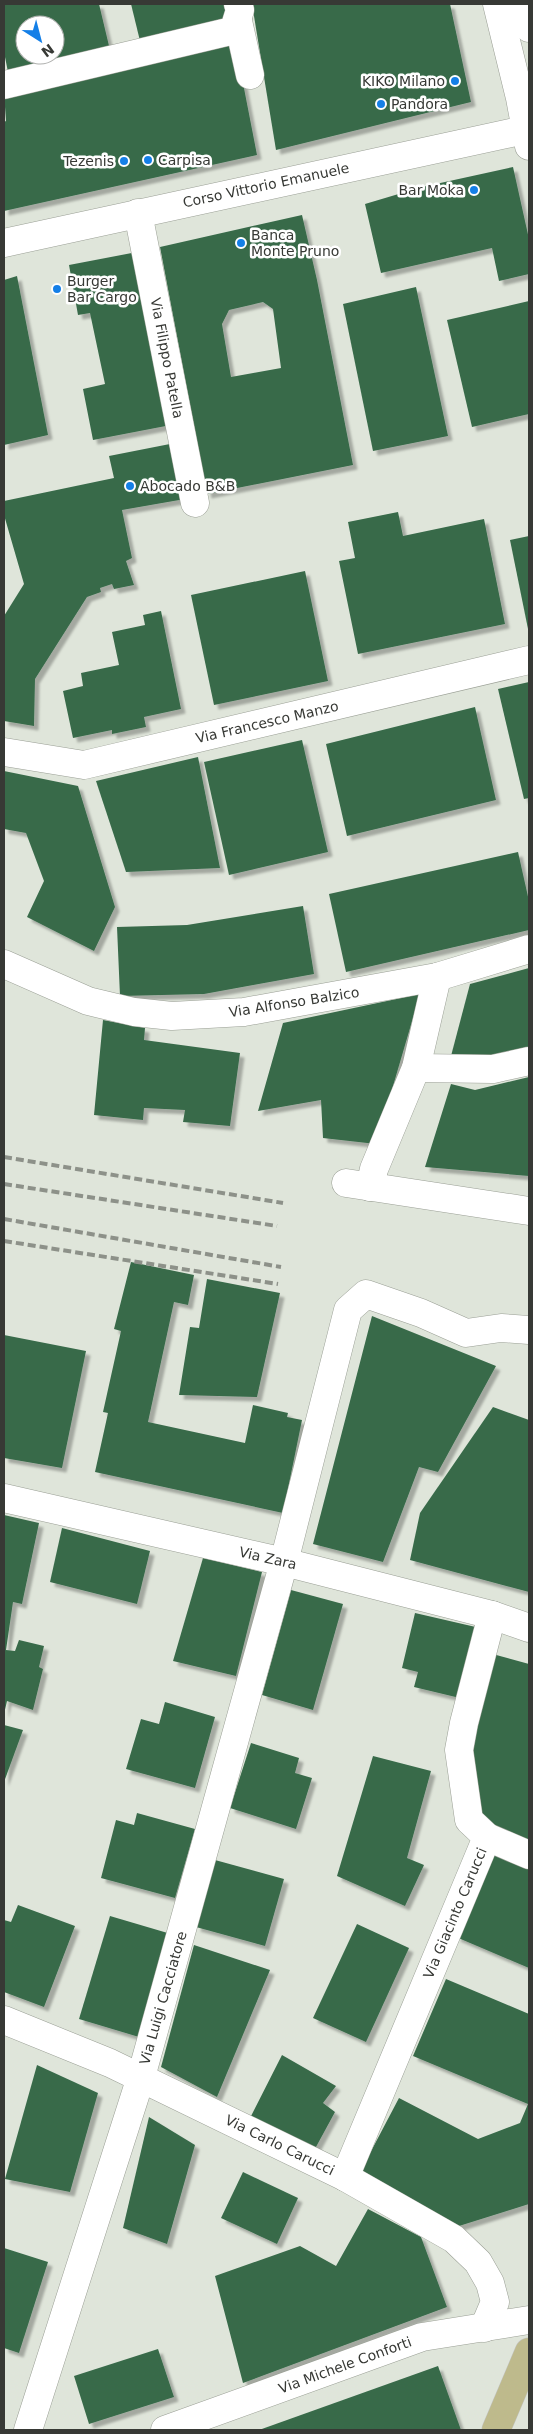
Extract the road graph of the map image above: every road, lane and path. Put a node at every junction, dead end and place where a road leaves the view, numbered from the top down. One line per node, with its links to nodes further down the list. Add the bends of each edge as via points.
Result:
1 (497, 4): 7 (street)
2 (521, 4): 4 (street)
3 (238, 12): 5 (street); 6 (street, via 234,29 227,32)
4 (529, 28)
5 (250, 75)
6 (4, 85)
7 (528, 135): 8 (street, Corso Vittorio Emanuele)
8 (138, 213): 9 (street, Corso Vittorio Emanuele); 10 (street, Via Filippo Patella)
9 (4, 242)
10 (195, 503)
11 (529, 660): 12 (street, Via Francesco Manzo, via 84,765)
12 (4, 752)
13 (529, 949): 15 (street, Via Alfonso Balzico)
14 (4, 964): 15 (street, Via Alfonso Balzico, via 88,1001 134,1012 172,1016 244,1012)
15 (437, 977): 17 (street)
16 (529, 1060): 17 (street, via 493,1069)
17 (416, 1068): 18 (street, via 374,1169 358,1185)
18 (529, 1211)
19 (529, 1330): 21 (street, Via Luigi Cacciatore, via 501,1328 466,1332 366,1294 348,1310)
20 (4, 1498): 21 (street, Via Zara)
21 (284, 1562): 22 (street, Via Zara); 27 (street, Via Luigi Cacciatore)
22 (492, 1615): 23 (street, Via Zara); 24 (street, Via Giacinto Carucci, via 459,1750 469,1820)
23 (529, 1628)
24 (486, 1837): 25 (street); 28 (street, Via Giacinto Carucci)
25 (529, 1855)
26 (4, 2020): 27 (street, Via Carlo Carucci)
27 (141, 2077): 28 (street, Via Carlo Carucci); 32 (street, Via Luigi Cacciatore)
28 (345, 2177): 30 (street, Via Carlo Carucci, via 454,2239 478,2262 490,2283 495,2302)
29 (529, 2320): 30 (street, Via Michele Conforti)
30 (484, 2328): 33 (street, Via Michele Conforti, via 422,2337)
31 (529, 2352): 34 (main road)
32 (28, 2430)
33 (165, 2430)
34 (496, 2430)

